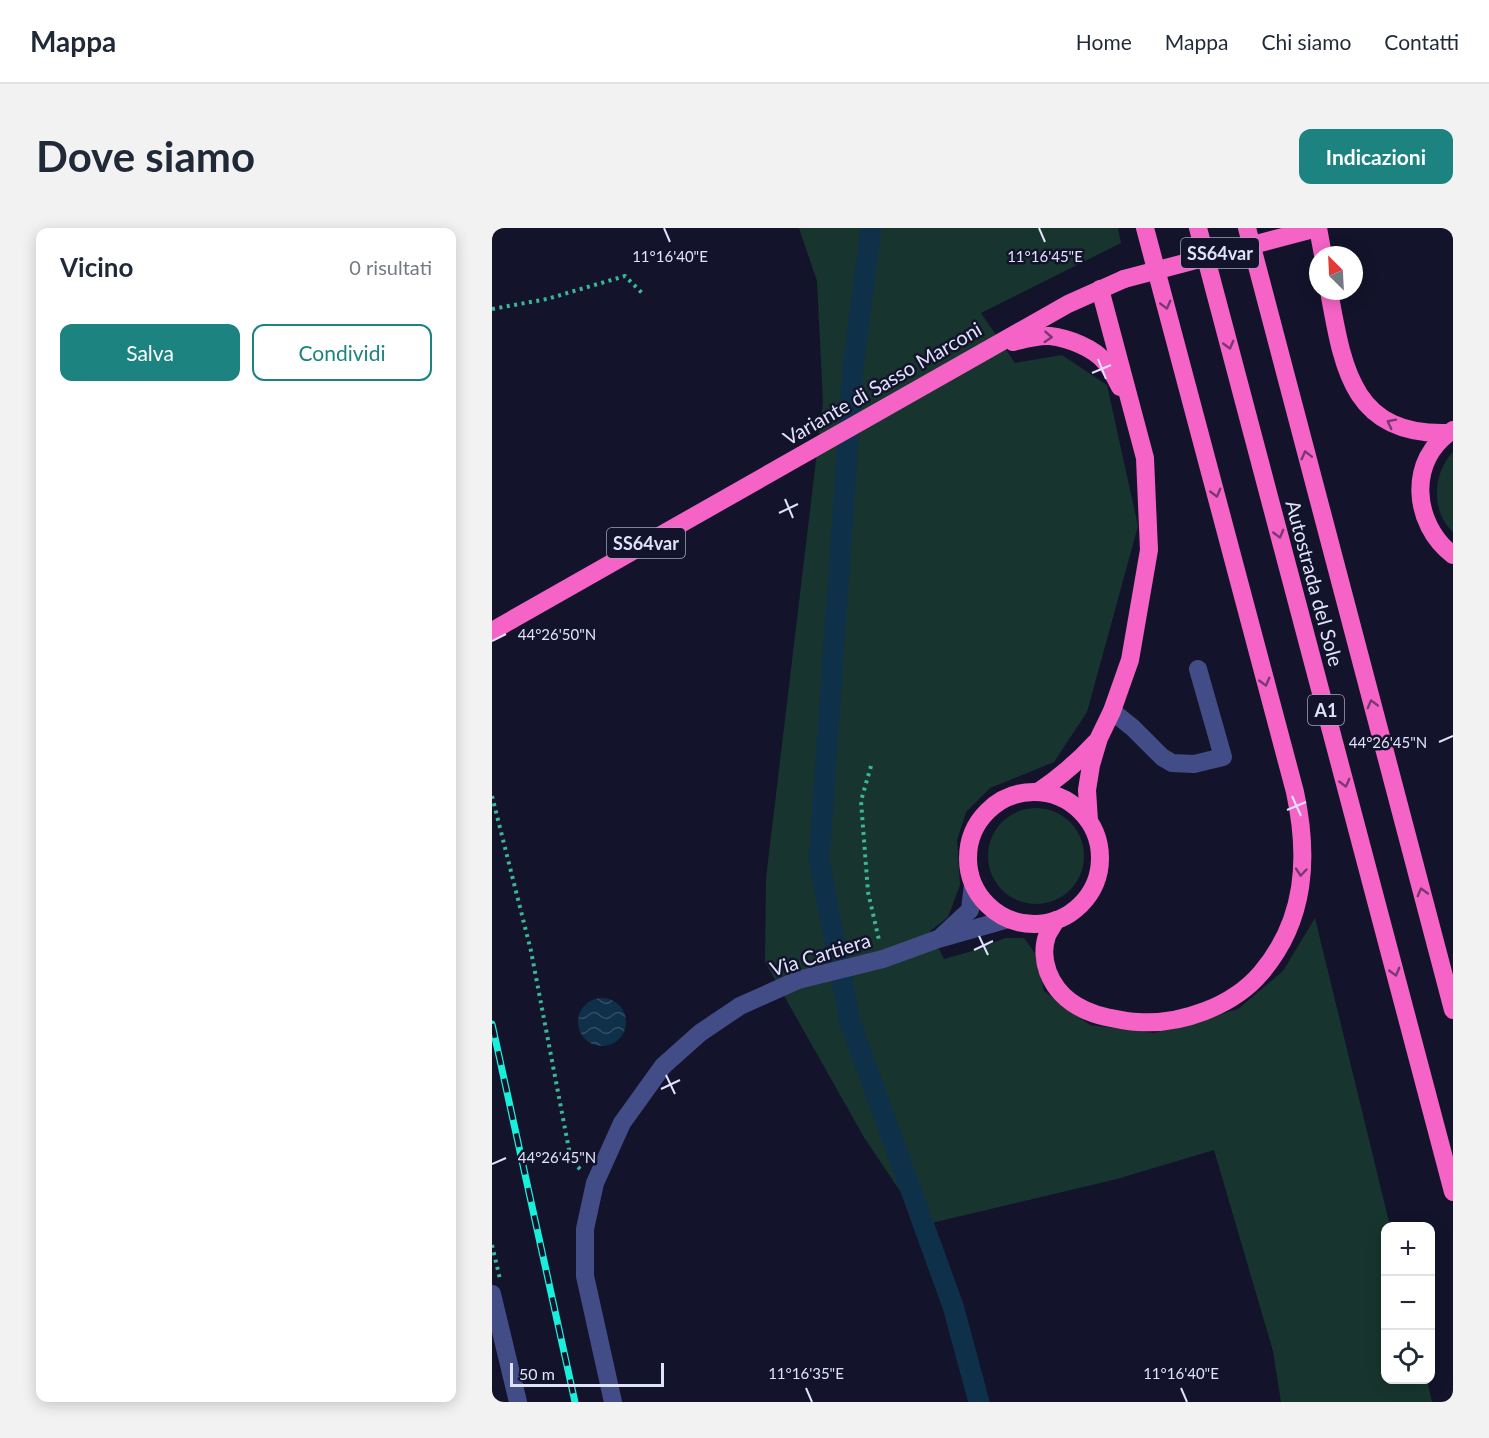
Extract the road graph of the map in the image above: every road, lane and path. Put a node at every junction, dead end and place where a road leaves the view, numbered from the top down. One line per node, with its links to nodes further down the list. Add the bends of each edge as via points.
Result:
1 (1146, 228): 24 (highway, one-way to 24, via 1295,792 1304,839 1302,872 1298,901 1284,939 1260,974 1218,1005 1170,1020 1139,1023 1101,1016 1065,998 1045,963 1046,938)
2 (1198, 228): 29 (highway, Autostrada del Sole / A1, one-way to 29)
3 (1247, 228): 27 (highway, Autostrada del Sole / A1, one-way to 3)
4 (1317, 228): 5 (highway); 6 (highway, Variante di Sasso Marconi / SS64var, bridge, via 1124,279)
5 (1321, 246)
6 (1100, 289): 10 (highway, Variante di Sasso Marconi / SS64var); 11 (highway)
7 (642, 293): 9 (path, via 625,276 547,299)
8 (1331, 300): 12 (highway, one-way to 8, via 1425,434 1401,428 1382,419 1364,402 1350,380)
9 (492, 309)
10 (991, 348): 11 (highway, one-way to 11, via 1029,337 1050,336 1074,342 1105,362); 14 (highway, Variante di Sasso Marconi / SS64var)
11 (1131, 407): 16 (highway, via 1144,458 1149,550 1130,660)
12 (1450, 431): 13 (highway, via 1432,450 1422,471 1420,495 1424,518 1435,538)
13 (1453, 555)
14 (492, 630)
15 (1198, 669): 16 (street, via 1223,757 1194,764 1172,763)
16 (1112, 711): 17 (highway)
17 (1099, 738): 19 (highway, via 1082,759); 21 (highway, via 1087,790)
18 (871, 766): 26 (path, via 861,801 868,892)
19 (1038, 792): 21 (highway, via 1058,796); 22 (highway, via 1017,794 998,802 982,817 967,855)
20 (492, 796): 28 (path, via 531,951 571,1160)
21 (1089, 821): 24 (highway, via 1100,859 1097,878 1088,896)
22 (973, 884): 23 (highway, via 992,909); 25 (street, Via Cartiera, via 970,910)
23 (1008, 919): 24 (highway, via 1040,924); 25 (street, Via Cartiera)
24 (1056, 920)
25 (938, 939): 26 (street, Via Cartiera)
26 (883, 958): 28 (street, Via Cartiera, via 798,980 740,1006 700,1033 663,1066 622,1123)
27 (1453, 1010)
28 (595, 1183): 32 (street, Via Cartiera, via 585,1229 585,1276)
29 (1453, 1192)
30 (492, 1294): 31 (street)
31 (518, 1402)
32 (613, 1402)

